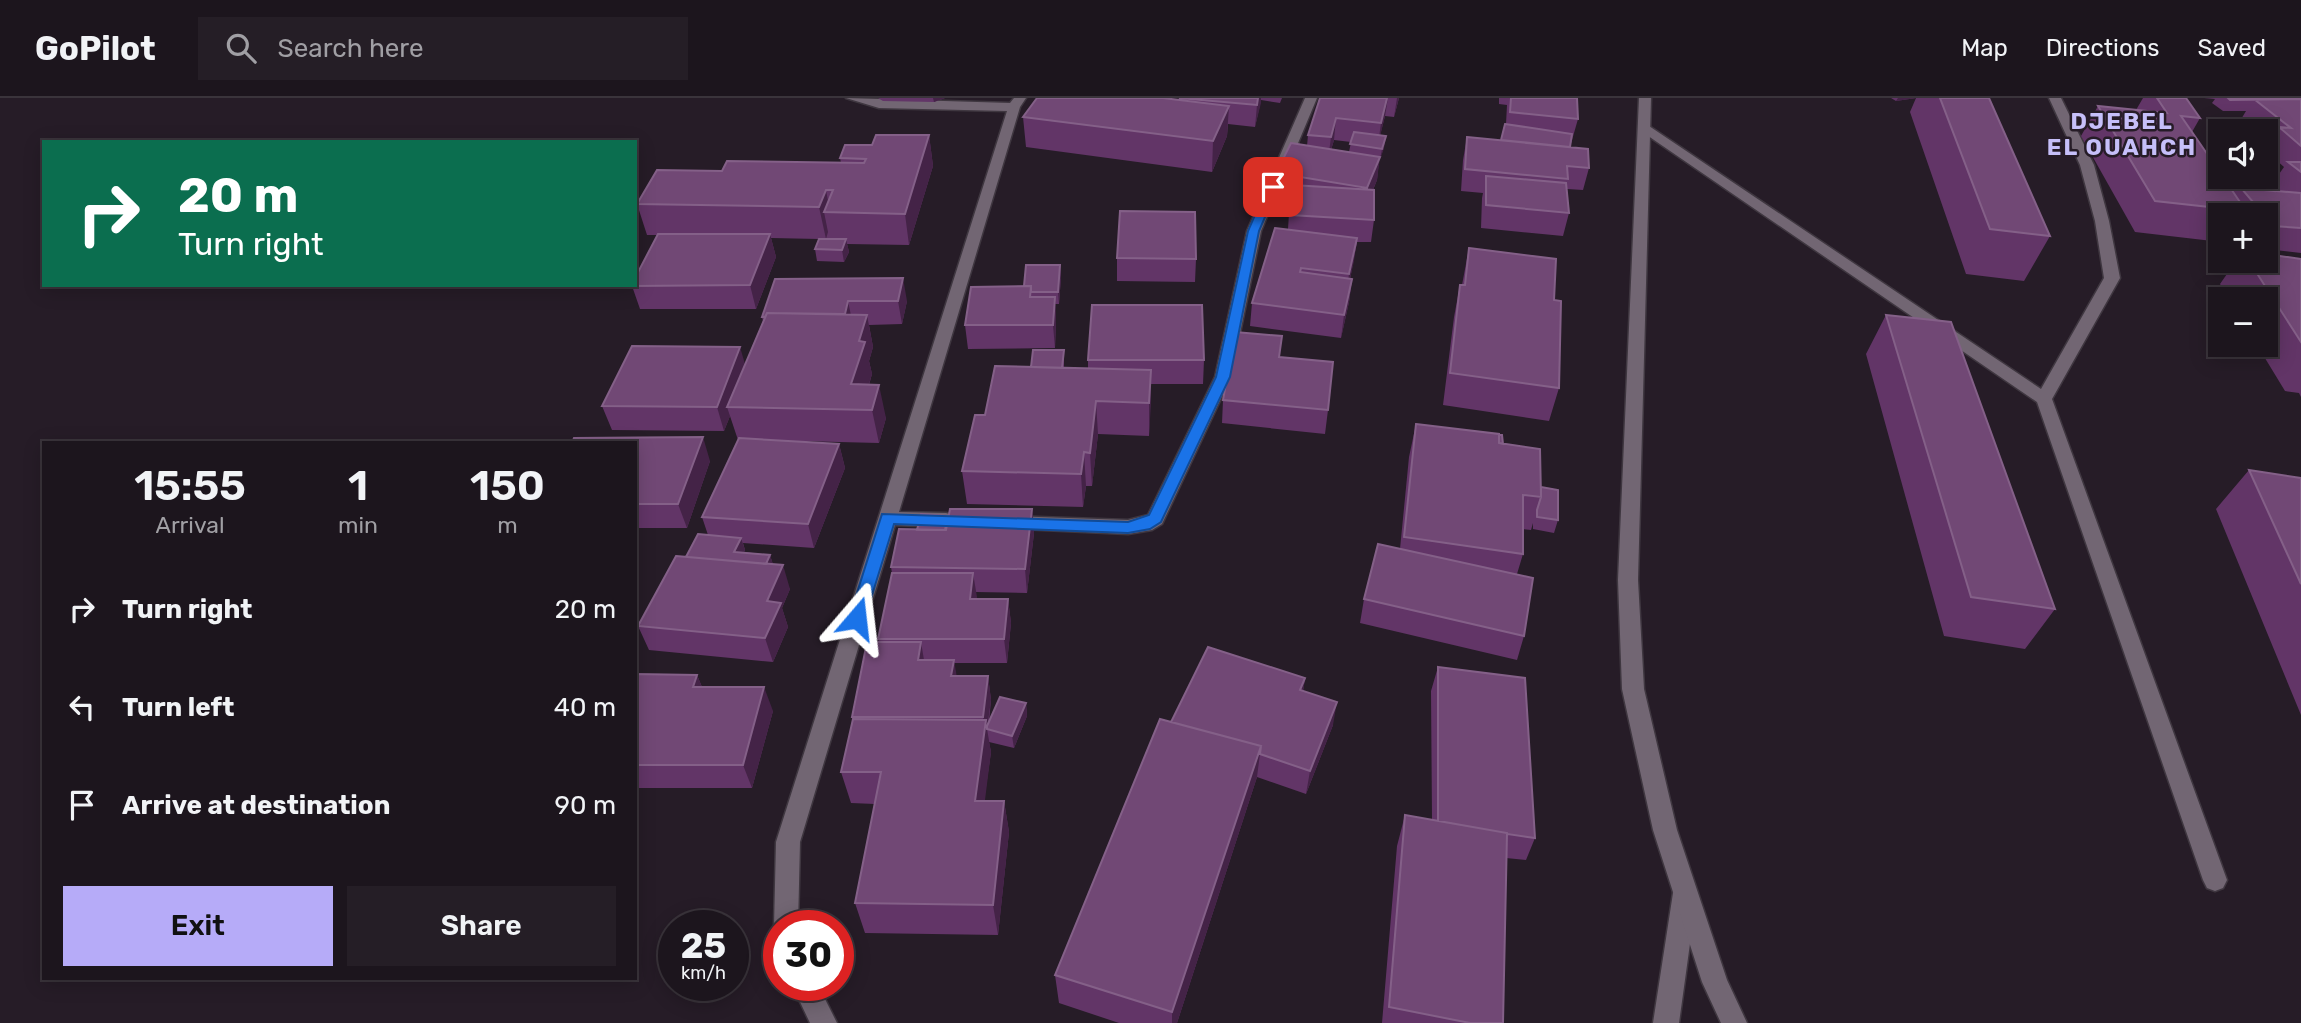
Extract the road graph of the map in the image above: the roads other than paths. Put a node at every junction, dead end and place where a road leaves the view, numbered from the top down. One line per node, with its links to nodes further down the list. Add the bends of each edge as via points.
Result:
1 (852, 98): 5 (street, via 879,104)
2 (1311, 98): 10 (street, via 1254,231 1223,377 1156,519 1128,527)
3 (1645, 98): 6 (street)
4 (2055, 98): 7 (street, via 2087,165 2112,278)
5 (1011, 101): 8 (street)
6 (1644, 130): 7 (street); 12 (street, via 1629,580 1633,689 1665,830)
7 (2044, 399): 11 (street)
8 (888, 518): 9 (street); 13 (street, via 788,842)
9 (968, 521)
10 (994, 522)
11 (2215, 880)
12 (1686, 892): 16 (street); 17 (street, via 1715,982)
13 (786, 910)
14 (812, 1001): 15 (street)
15 (824, 1023)
16 (1667, 1023)
17 (1734, 1023)

